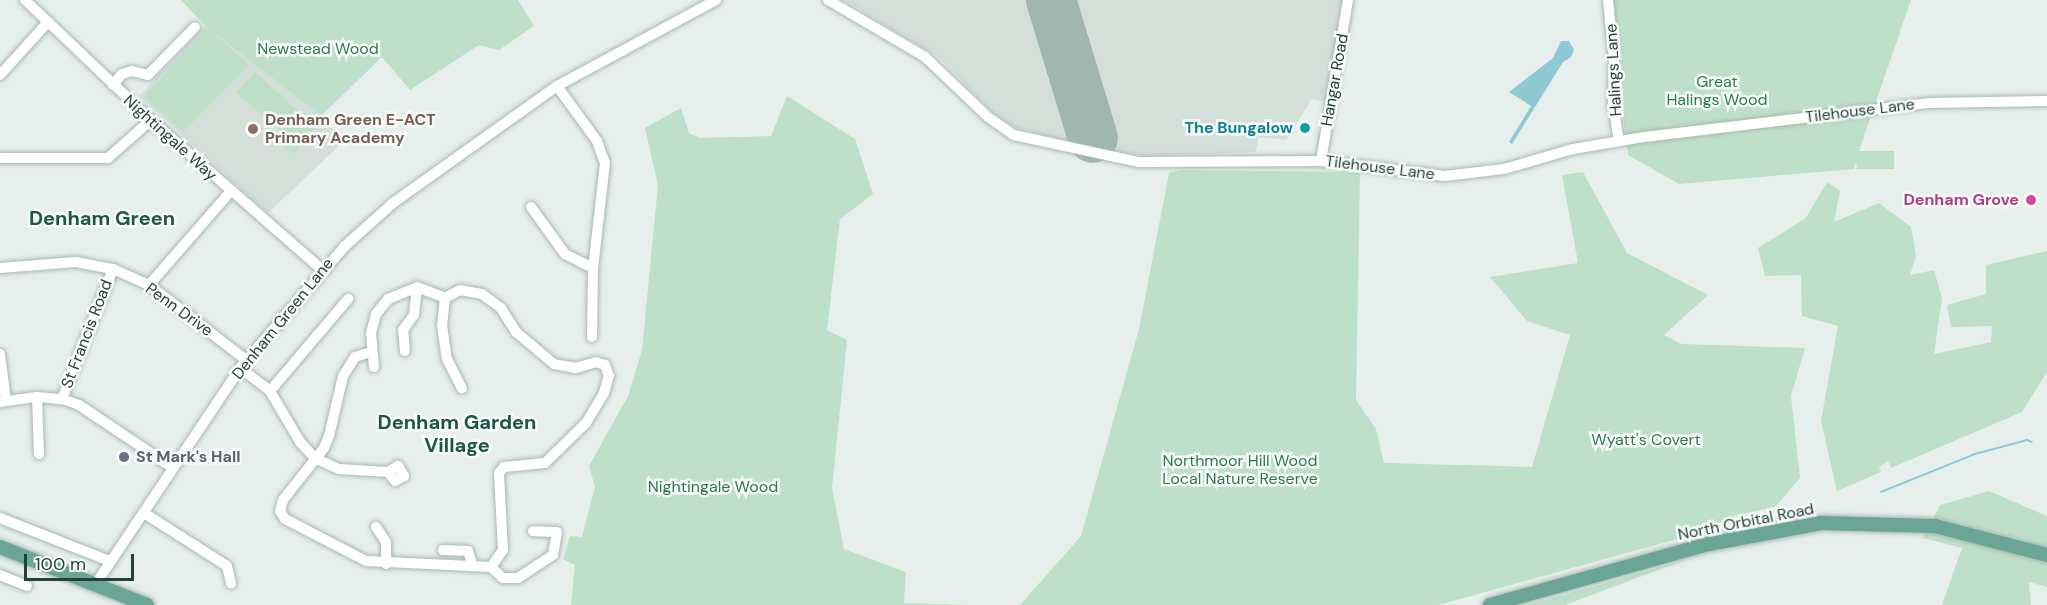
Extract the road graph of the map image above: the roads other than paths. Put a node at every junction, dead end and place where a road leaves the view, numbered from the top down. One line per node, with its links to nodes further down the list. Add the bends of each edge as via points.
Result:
1 (25, 0): 6 (street, Nightingale Way)
2 (716, 0): 10 (street, Denham Green Lane)
3 (828, 0): 15 (street, Tilehouse Lane, via 925,57 988,117 1024,139 1139,162)
4 (1348, 0): 15 (street, Hangar Road)
5 (1608, 0): 13 (street, Halings Lane, via 1614,60 1613,104)
6 (48, 22): 8 (street); 9 (street, Nightingale Way)
7 (195, 27): 9 (street, via 148,75 132,71 122,74)
8 (0, 75)
9 (113, 85): 12 (street, Nightingale Way)
10 (557, 86): 19 (street, via 597,141 605,163); 21 (street, Denham Green Lane, via 393,203)
11 (2047, 100): 13 (street, Tilehouse Lane, via 1930,104)
12 (151, 120): 14 (street, via 108,158); 16 (street, Nightingale Way)
13 (1619, 140): 15 (street, Tilehouse Lane, via 1576,148 1504,170 1445,176)
14 (0, 158)
15 (1321, 161)
16 (230, 192): 21 (street, Nightingale Way); 22 (street)
17 (531, 207): 19 (street, via 565,254)
18 (0, 268): 20 (street, Penn Drive, via 76,262)
19 (593, 268): 26 (street)
20 (112, 269): 22 (street, Penn Drive); 35 (street, St Francis Road)
21 (321, 269): 30 (street, Denham Green Lane)
22 (149, 285): 30 (street, Penn Drive)
23 (417, 287): 24 (street); 27 (street, via 414,315 403,330); 28 (street, via 388,299 376,314)
24 (445, 298): 32 (street, via 442,325 447,359); 51 (street, via 460,290 482,294 501,308 516,332 554,364 576,368 596,362 605,365 609,376 586,423 545,463 504,467 499,473 503,550)
25 (348, 299): 33 (street)
26 (592, 337)
27 (405, 351)
28 (371, 352): 31 (street); 38 (street, via 355,357 343,376 329,436)
29 (0, 354): 36 (street)
30 (243, 364): 33 (street, Penn Drive); 39 (street, Denham Green Lane)
31 (374, 367)
32 (462, 388)
33 (270, 391): 38 (street, via 300,442)
34 (37, 397): 35 (street); 36 (street); 37 (street)
35 (62, 399): 39 (street, via 79,405)
36 (3, 402)
37 (39, 454)
38 (315, 458): 40 (street, via 339,469); 49 (street, via 283,500 280,511 285,519 366,561)
39 (173, 468): 41 (street, Denham Green Lane)
40 (388, 472)
41 (144, 513): 48 (street, Denham Green Lane); 53 (street, via 227,566)
42 (0, 518): 48 (street)
43 (375, 527): 49 (street, via 386,542)
44 (533, 531): 51 (street, via 557,532 553,555 518,578 503,578)
45 (0, 547): 54 (main road)
46 (442, 550): 50 (street, via 468,551)
47 (2047, 555): 57 (main road, North Orbital Road, via 1935,526 1821,523 1713,543)
48 (110, 561): 54 (street, Denham Green Lane)
49 (386, 564): 50 (street)
50 (473, 566): 51 (street)
51 (491, 567)
52 (0, 575): 55 (street)
53 (231, 584)
54 (95, 585): 56 (main road)
55 (27, 586)
56 (147, 605)
57 (1490, 605)

